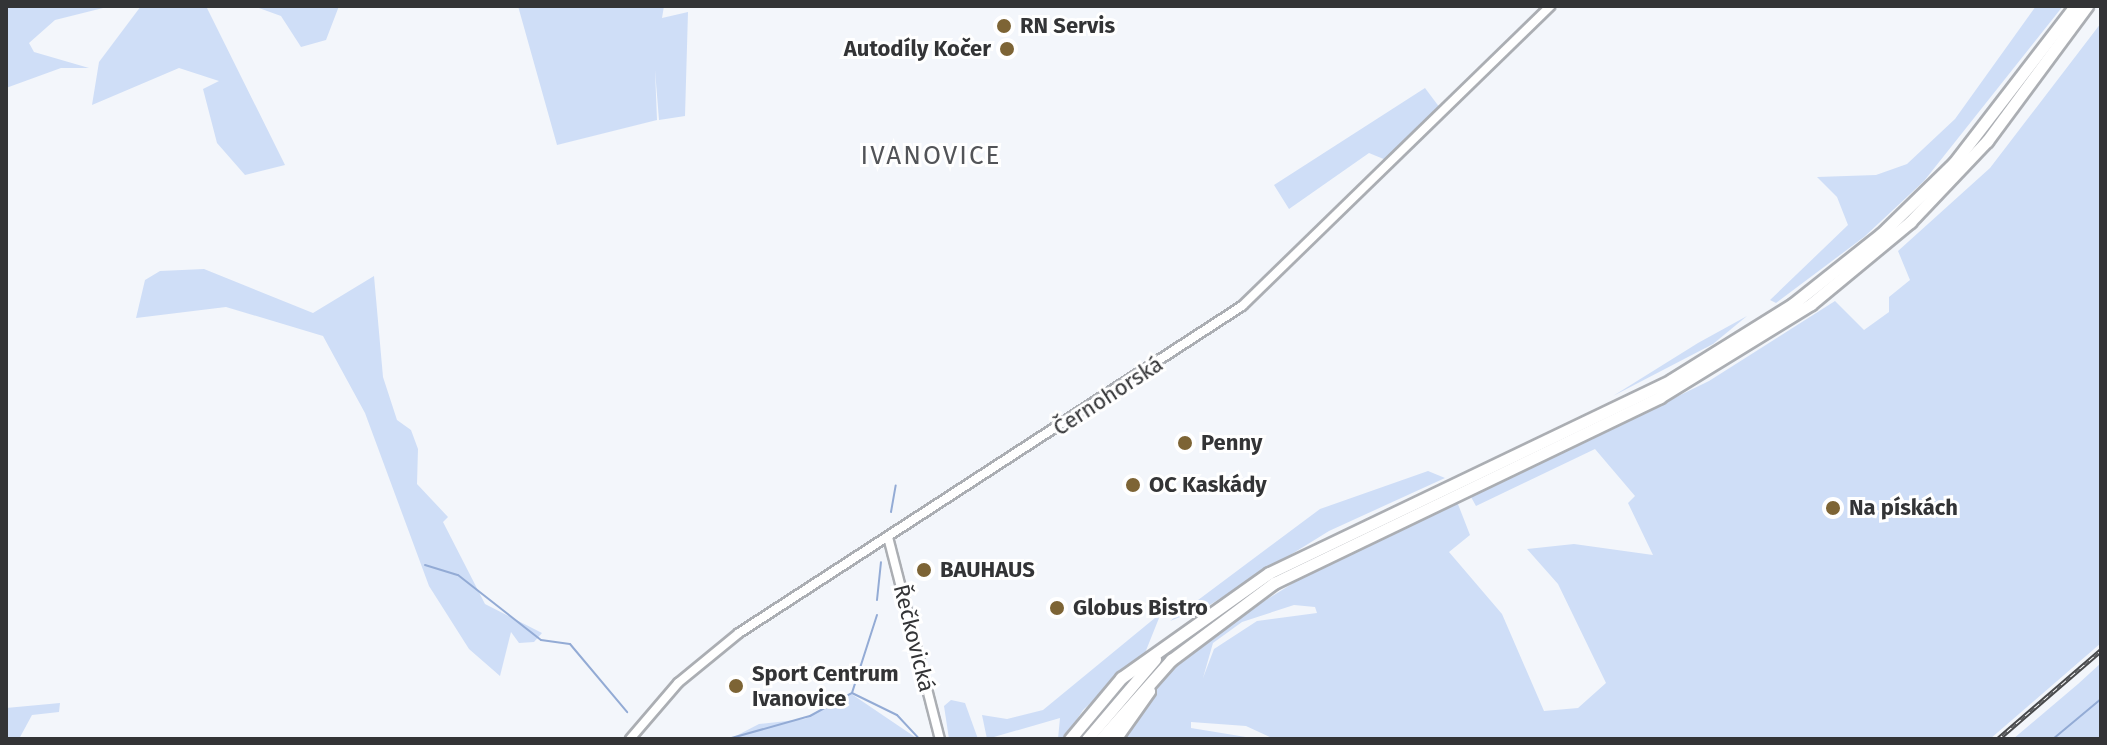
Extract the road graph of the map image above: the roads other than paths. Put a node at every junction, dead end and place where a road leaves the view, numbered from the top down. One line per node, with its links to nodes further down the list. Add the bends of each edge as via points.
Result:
1 (1550, 6): 4 (street, Černohorská, via 1242,306)
2 (2075, 6): 5 (highway, via 1954,163 1875,240 1793,304 1671,380 1314,548)
3 (2087, 6): 6 (highway, via 2008,116 1946,185 1786,322 1660,397 1318,558 1252,596)
4 (888, 537): 7 (street, Černohorská, via 703,660); 8 (street, Řečkovická)
5 (1205, 617): 9 (highway, via 1121,678); 10 (highway, via 1140,675)
6 (1171, 660): 11 (highway); 12 (highway)
7 (630, 739)
8 (940, 739)
9 (1070, 739)
10 (1087, 739)
11 (1101, 739)
12 (1115, 739)

